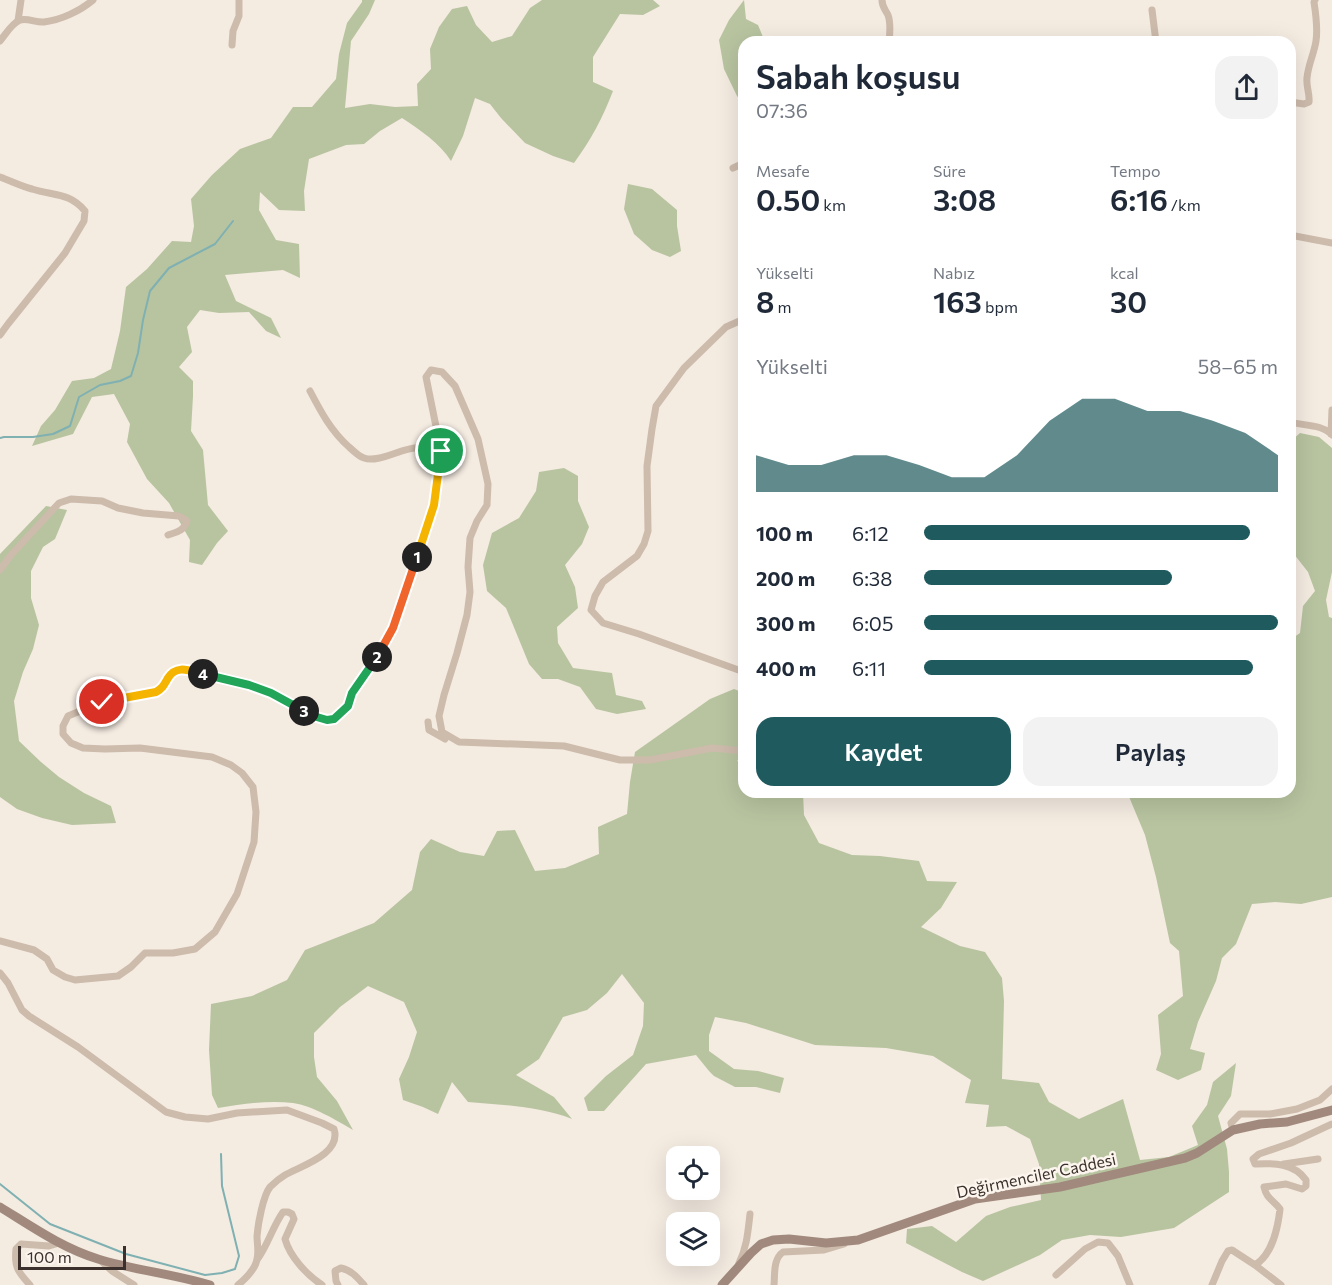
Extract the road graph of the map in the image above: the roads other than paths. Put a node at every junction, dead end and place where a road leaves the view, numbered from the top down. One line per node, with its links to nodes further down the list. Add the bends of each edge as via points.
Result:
1 (21, 0): 7 (street)
2 (93, 0): 7 (street, via 59,18)
3 (239, 0): 11 (street)
4 (882, 0): 8 (street, via 889,17)
5 (1315, 0): 12 (street, via 1316,42 1306,83 1309,102)
6 (1152, 10): 9 (street)
7 (18, 21): 10 (street)
8 (890, 36)
9 (1155, 36)
10 (0, 41)
11 (232, 45)
12 (1296, 103)
13 (738, 166): 14 (street)
14 (733, 168)
15 (0, 177): 19 (street, via 47,194 67,196 85,211 84,221 65,253)
16 (1296, 236): 17 (street)
17 (1332, 243)
18 (738, 322): 27 (street, via 726,327 684,368 656,406 647,466 648,531 644,544 637,556 603,582 591,610 603,623)
19 (0, 335)
20 (310, 391): 24 (street, via 338,438 362,458 370,460 421,448 435,457)
21 (1332, 410): 23 (street)
22 (1296, 423): 23 (street, via 1327,429)
23 (1331, 434)
24 (438, 470): 29 (street, via 441,451 426,377 430,370 442,372 455,386 478,439 488,484 487,505 470,538 467,615 439,716 442,732); 31 (street, via 434,505 393,628 352,693 348,706 334,719 310,715 249,685 179,669 156,692 102,702 68,716 63,726 70,744 83,748 141,747 212,757 242,773 253,787 254,842 237,894 216,932 195,949 145,953 118,976 75,980 53,970 47,959 34,950)
25 (168, 535): 26 (street, via 180,531 187,521 179,516 118,508 102,501 71,499 59,503)
26 (0, 570)
27 (738, 670)
28 (428, 722): 29 (street, via 429,730)
29 (459, 742): 30 (street, via 564,746 620,760 650,760 712,748)
30 (738, 750)
31 (0, 941)
32 (0, 973): 44 (street, via 29,1016 166,1112 208,1119 288,1110 334,1129 334,1142 320,1158 283,1176 268,1189 257,1235)
33 (1332, 1089): 36 (street, via 1320,1100 1297,1109 1240,1114 1231,1123)
34 (1332, 1110): 36 (main road, Değirmenciler Caddesi)
35 (1332, 1124): 38 (street, via 1253,1159 1255,1164)
36 (1233, 1130): 41 (main road, Değirmenciler Caddesi, via 1185,1158 1060,1187 975,1199)
37 (1318, 1159): 38 (street)
38 (1281, 1165): 45 (street, via 1302,1174 1306,1186 1264,1187 1266,1196 1280,1209 1279,1221 1270,1246)
39 (0, 1207): 42 (main road)
40 (750, 1214): 46 (street, via 744,1254)
41 (858, 1240): 46 (main road, Değirmenciler Caddesi, via 826,1244 773,1240 761,1244); 56 (street, via 824,1250 783,1252 776,1263)
42 (59, 1243): 43 (main road); 48 (street, via 21,1244 16,1249 18,1272)
43 (98, 1259): 49 (street); 50 (main road)
44 (257, 1260): 51 (street); 52 (street, via 283,1212 288,1212 294,1219 285,1239 287,1248)
45 (1255, 1265): 58 (street, via 1228,1251); 59 (street)
46 (735, 1270): 55 (main road, Değirmenciler Caddesi)
47 (1056, 1275): 57 (street, via 1085,1249 1098,1242 1108,1243)
48 (30, 1285)
49 (134, 1285)
50 (210, 1285)
51 (238, 1285)
52 (322, 1285)
53 (338, 1285): 54 (street, via 335,1271 341,1268)
54 (364, 1285)
55 (722, 1285)
56 (774, 1285)
57 (1130, 1285)
58 (1212, 1285)
59 (1281, 1285)

